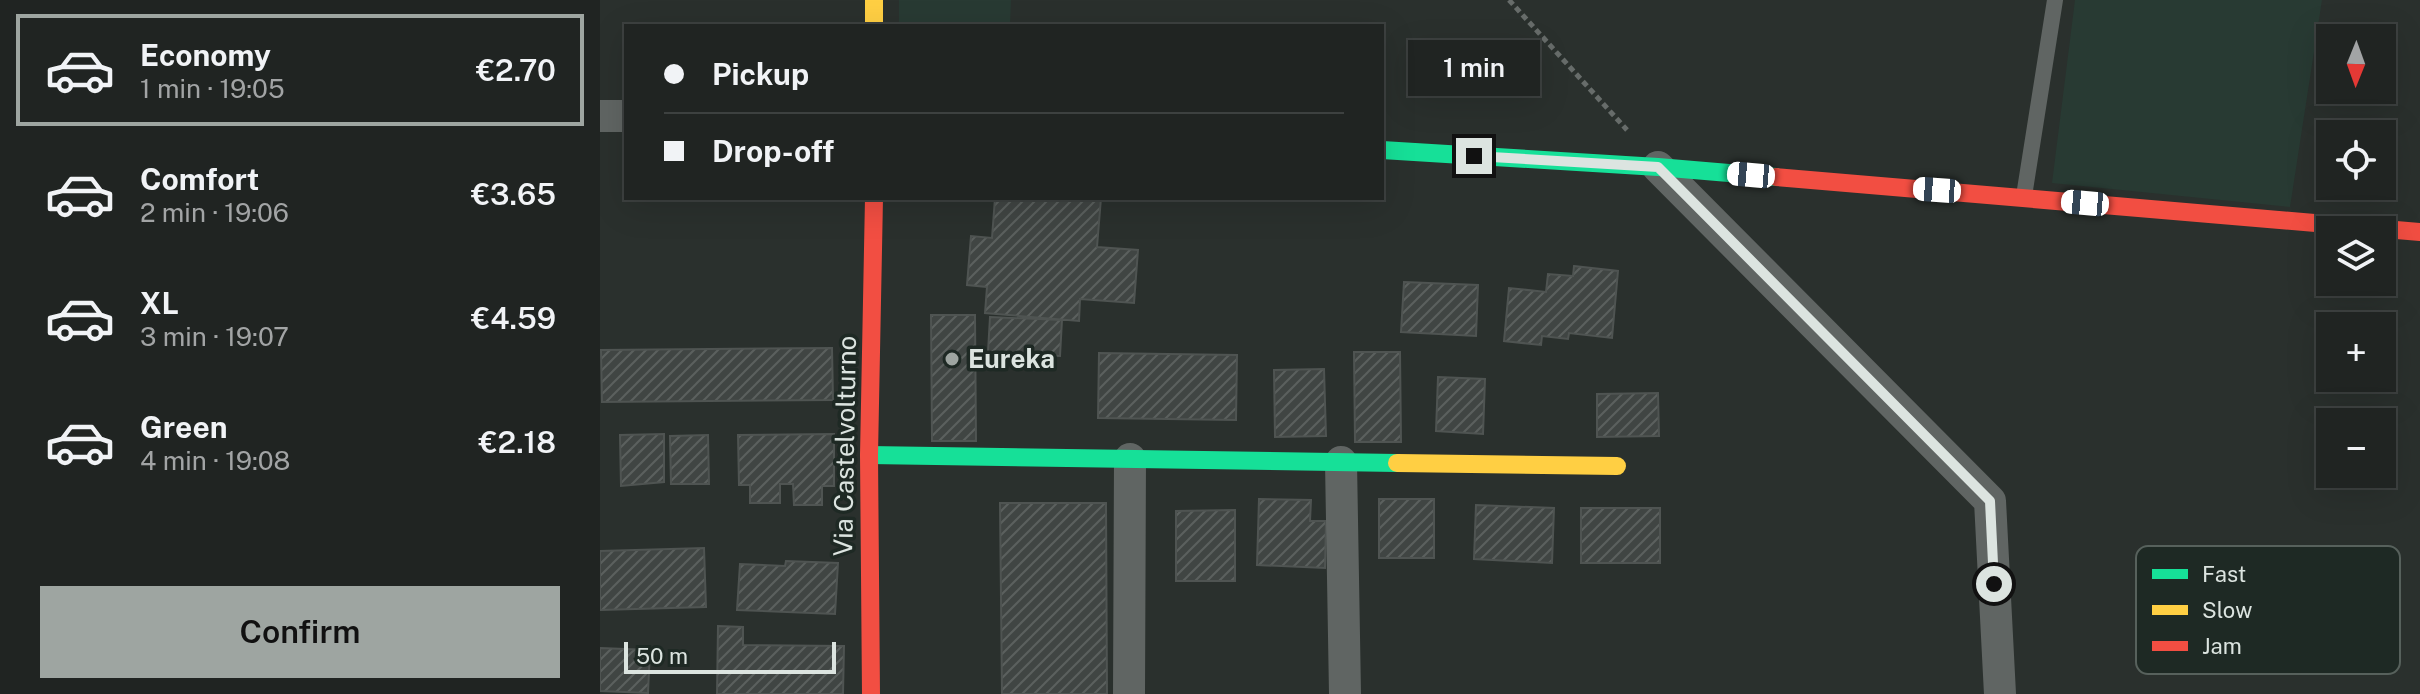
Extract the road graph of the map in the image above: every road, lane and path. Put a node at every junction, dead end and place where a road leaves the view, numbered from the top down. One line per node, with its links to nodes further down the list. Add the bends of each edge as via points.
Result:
1 (874, 0): 4 (street)
2 (1509, 0): 8 (path)
3 (2055, 0): 9 (lane)
4 (874, 24)
5 (600, 116): 6 (street)
6 (624, 116)
7 (1384, 150): 8 (street)
8 (1658, 167): 9 (street); 19 (street, via 1990,501)
9 (2024, 198): 11 (street)
10 (874, 200): 12 (street, Via Castelvolturno)
11 (2420, 232)
12 (869, 455): 13 (street); 16 (street, Via Castelvolturno)
13 (1130, 459): 14 (street); 17 (street)
14 (1341, 462): 15 (street); 18 (street)
15 (1617, 466)
16 (871, 694)
17 (1129, 694)
18 (1345, 694)
19 (2000, 694)

